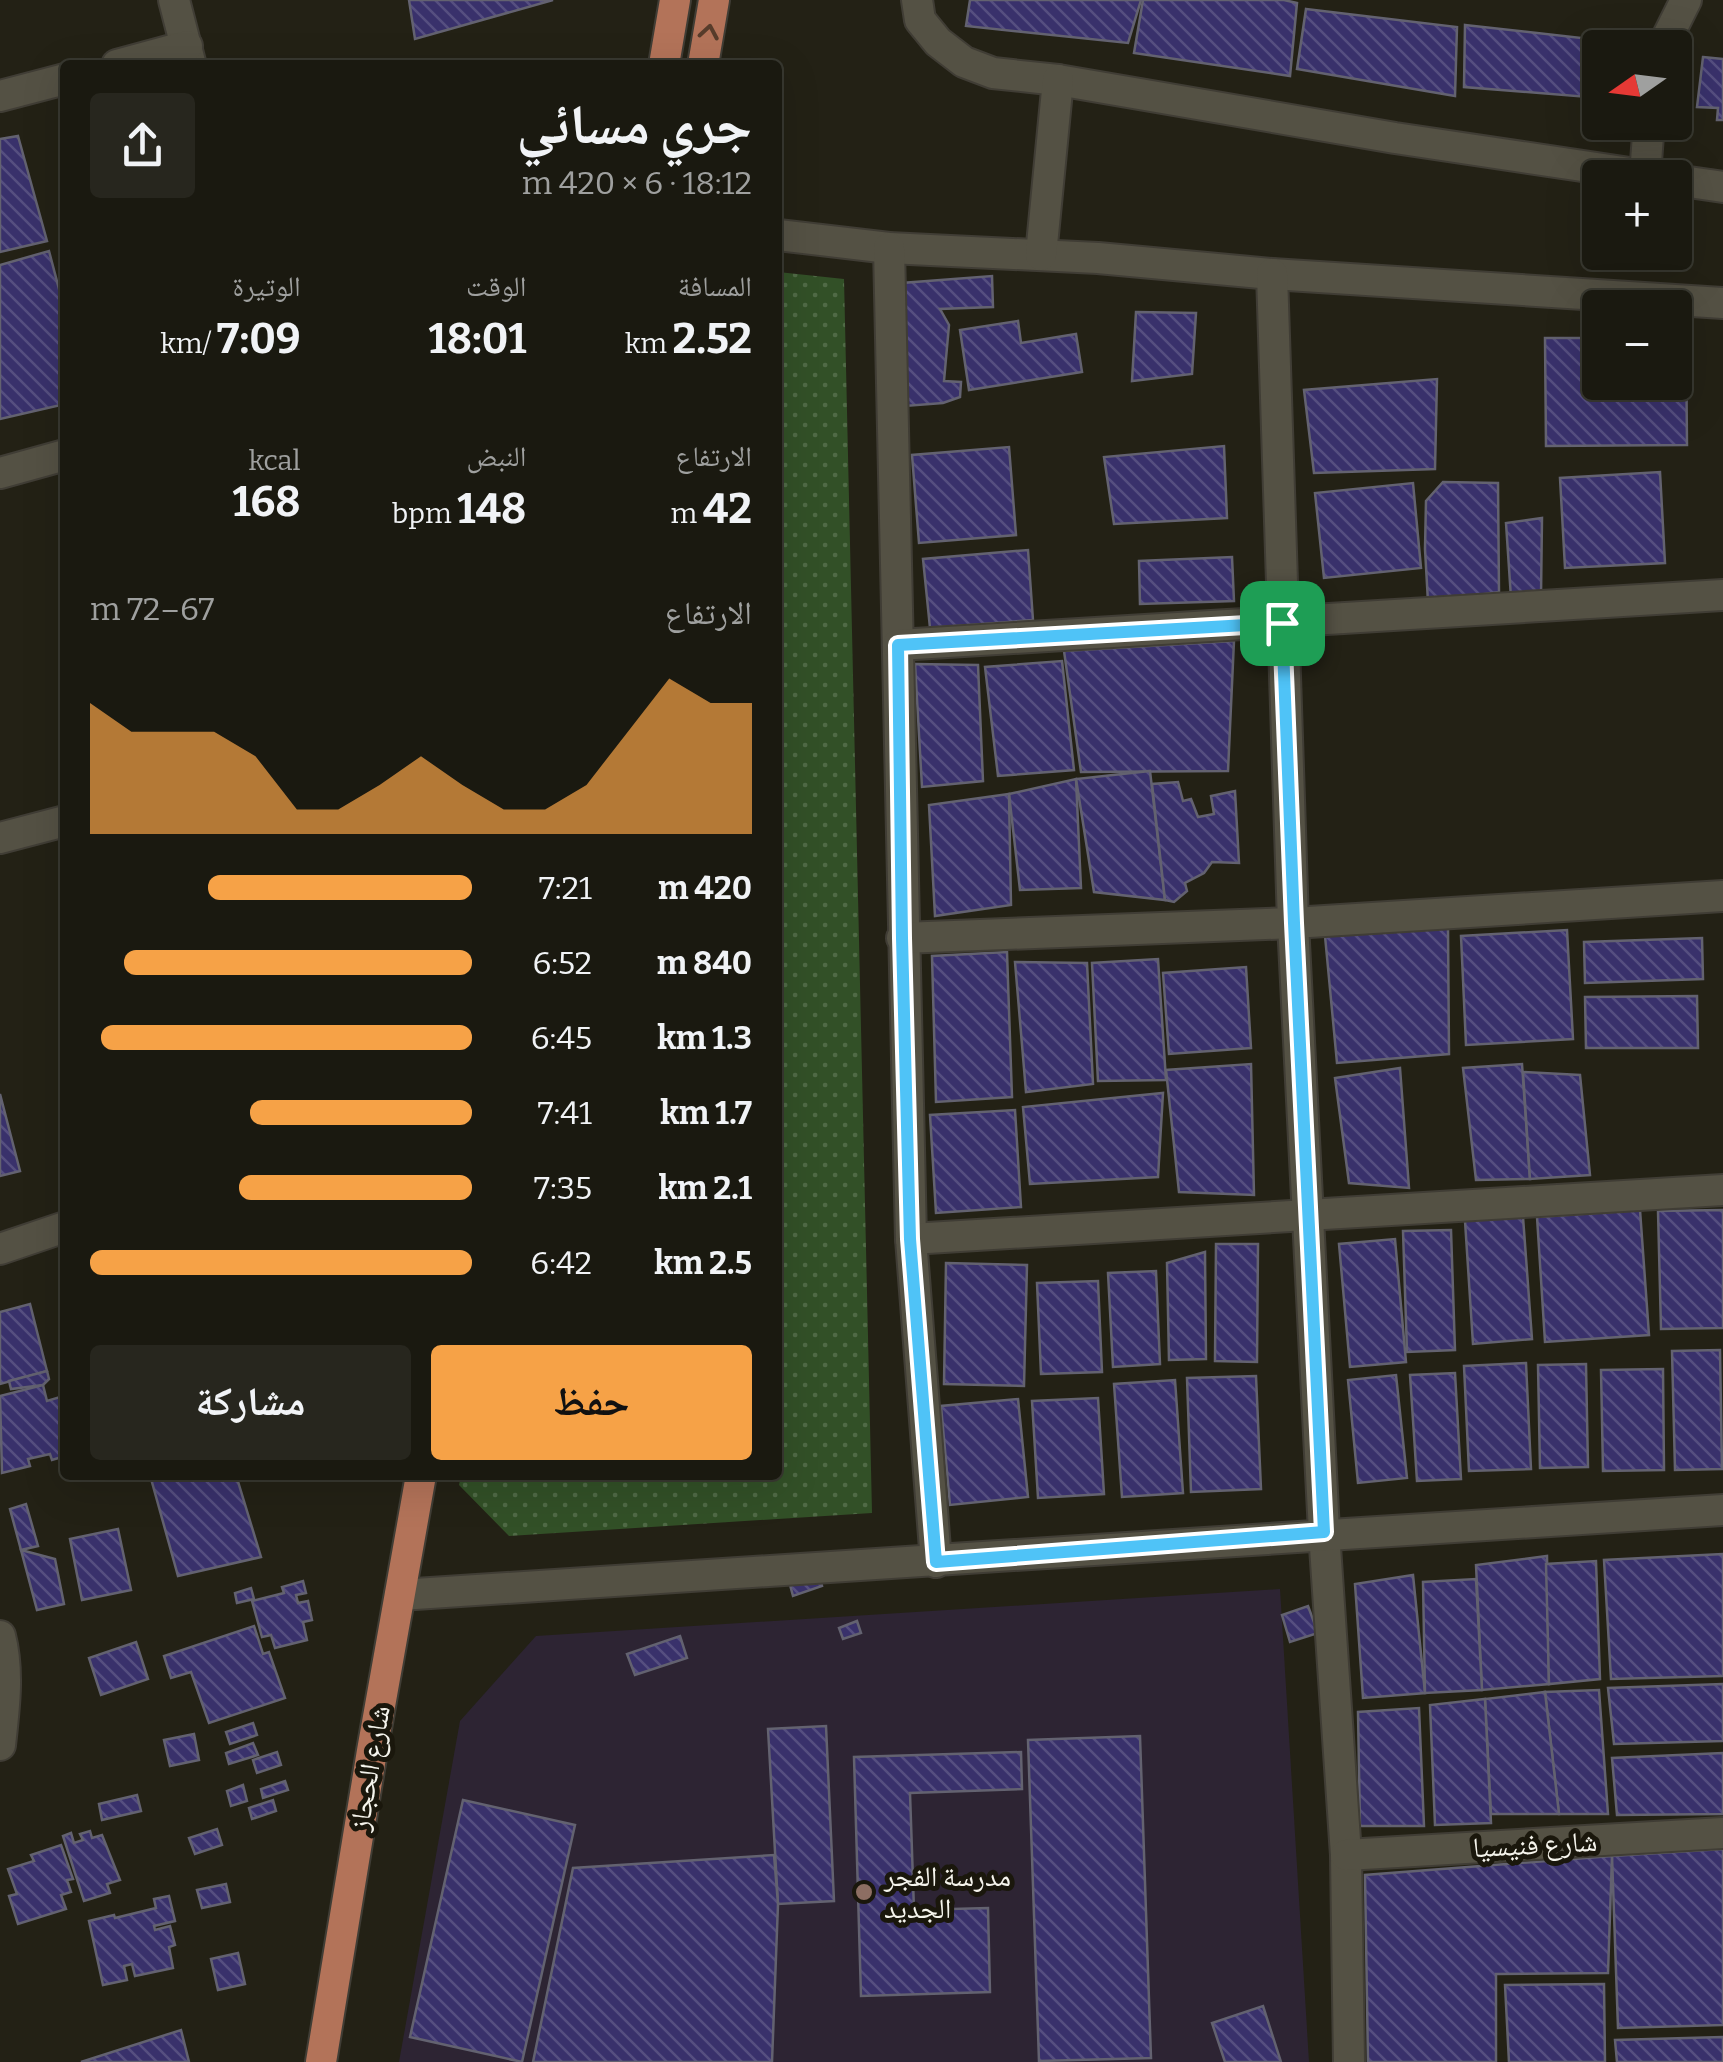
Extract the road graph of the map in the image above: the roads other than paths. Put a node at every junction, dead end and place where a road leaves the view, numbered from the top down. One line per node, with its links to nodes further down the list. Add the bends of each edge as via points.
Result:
1 (174, 0): 7 (street)
2 (675, 0): 9 (main road)
3 (714, 0): 10 (main road, one-way to 3)
4 (918, 0): 12 (street, via 920,20 964,62 993,73)
5 (1686, 0): 6 (street)
6 (1671, 30)
7 (189, 56): 8 (street)
8 (157, 60)
9 (665, 60)
10 (704, 60)
11 (60, 80): 13 (street)
12 (1058, 80): 14 (street); 19 (street)
13 (0, 96)
14 (1582, 165)
15 (1692, 182): 16 (street)
16 (1723, 188)
17 (782, 235): 18 (street)
18 (889, 248): 19 (street); 26 (street)
19 (1041, 255): 20 (street)
20 (1272, 274): 21 (street); 25 (street)
21 (1723, 303)
22 (60, 456): 23 (street)
23 (0, 473)
24 (1723, 596): 25 (street)
25 (1282, 623): 26 (street); 30 (street)
26 (898, 645): 31 (street)
27 (60, 822): 28 (street)
28 (0, 838)
29 (1723, 896): 30 (street)
30 (1294, 923): 31 (street); 33 (street)
31 (902, 938): 35 (street)
32 (1723, 1190): 33 (street)
33 (1310, 1216): 35 (street); 39 (street)
34 (60, 1229): 36 (street)
35 (910, 1239): 40 (street)
36 (0, 1249)
37 (421, 1480): 41 (main road, شارع الحجاز)
38 (1723, 1510): 39 (street)
39 (1324, 1532): 40 (street); 45 (street)
40 (936, 1562): 41 (street)
41 (400, 1595): 46 (main road, شارع الحجاز)
42 (0, 1636): 43 (street)
43 (0, 1744)
44 (1723, 1833): 45 (street, شارع فنيسيا)
45 (1346, 1855): 47 (street)
46 (321, 2062)
47 (1350, 2062)

